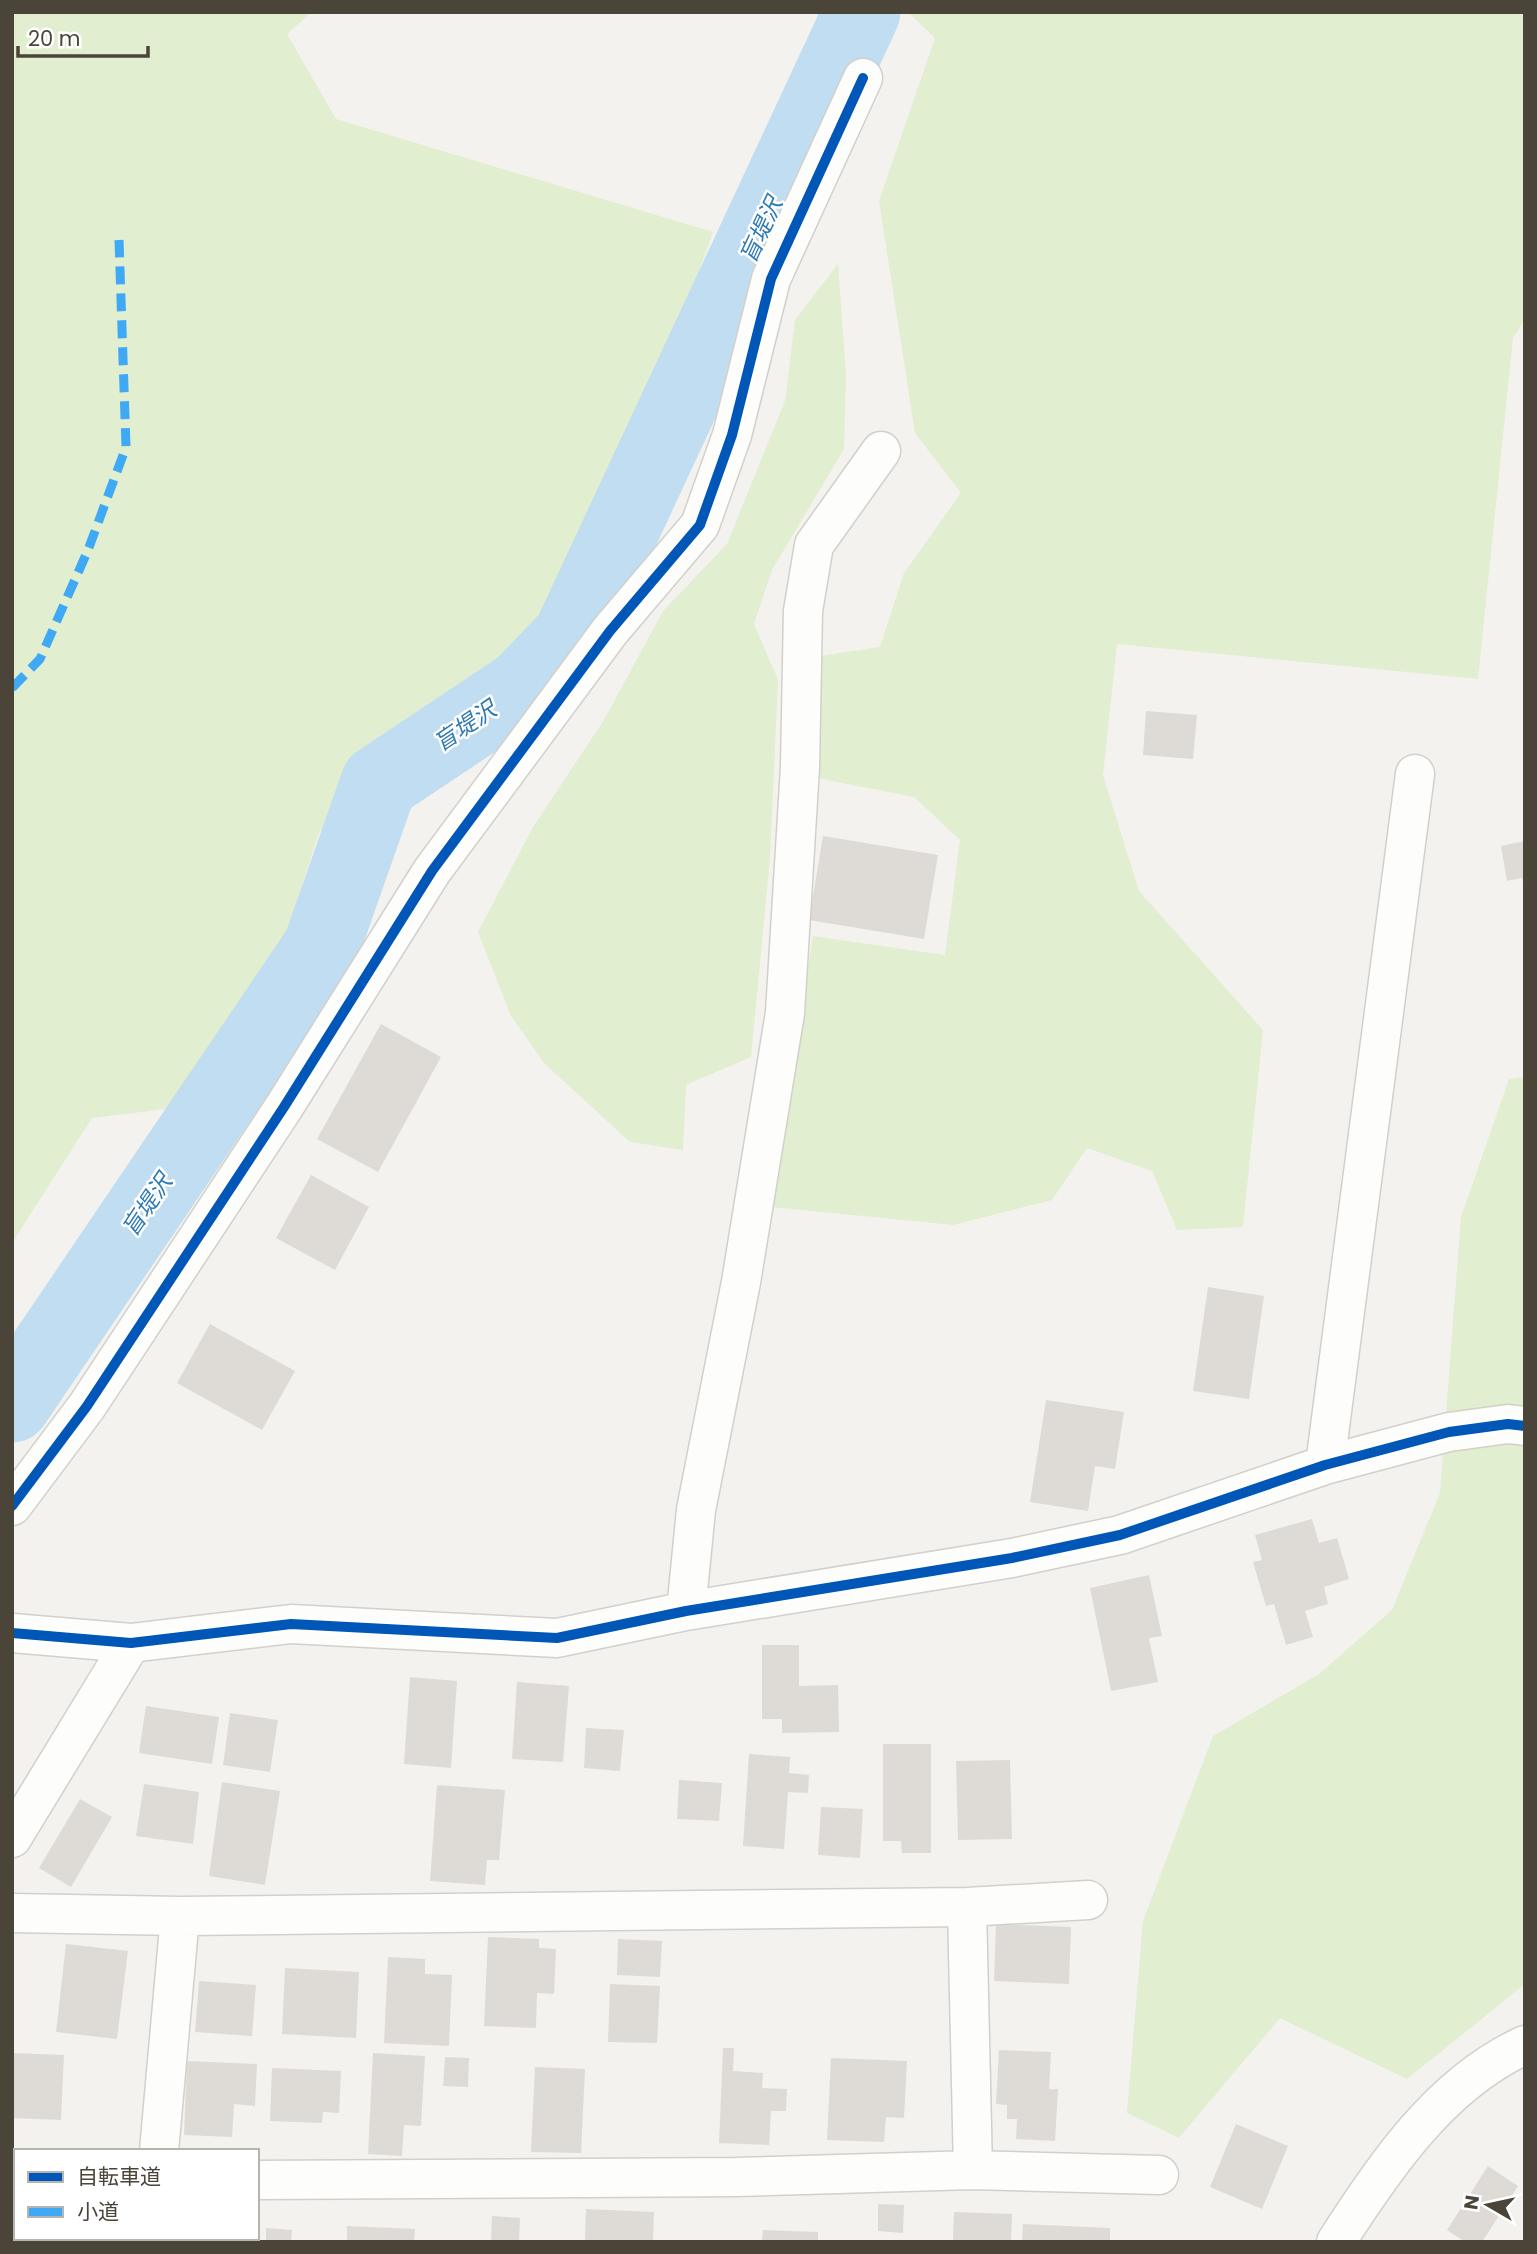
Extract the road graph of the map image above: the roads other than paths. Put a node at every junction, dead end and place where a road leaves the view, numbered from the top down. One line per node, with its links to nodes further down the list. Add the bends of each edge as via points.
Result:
1 (863, 78): 6 (street, via 771,279 732,435 700,525 610,631 432,871 284,1107 87,1406)
2 (881, 451): 7 (street, via 814,545 807,584 785,1013 741,1282 696,1510)
3 (1415, 774): 5 (street)
4 (1525, 1426): 5 (street, via 1449,1432)
5 (1325, 1465): 7 (street, via 1120,1535 1012,1558)
6 (12, 1506)
7 (685, 1611): 9 (street, via 557,1638 291,1624)
8 (12, 1633): 9 (street)
9 (131, 1643): 10 (street)
10 (12, 1838)
11 (1088, 1900): 12 (street)
12 (967, 1908): 14 (street); 17 (street)
13 (12, 1913): 14 (street)
14 (180, 1916): 16 (street)
15 (1525, 2045): 20 (street, via 1500,2056 1432,2112)
16 (159, 2149)
17 (973, 2171): 18 (street); 19 (street)
18 (1159, 2175)
19 (259, 2180)
20 (1336, 2242)

